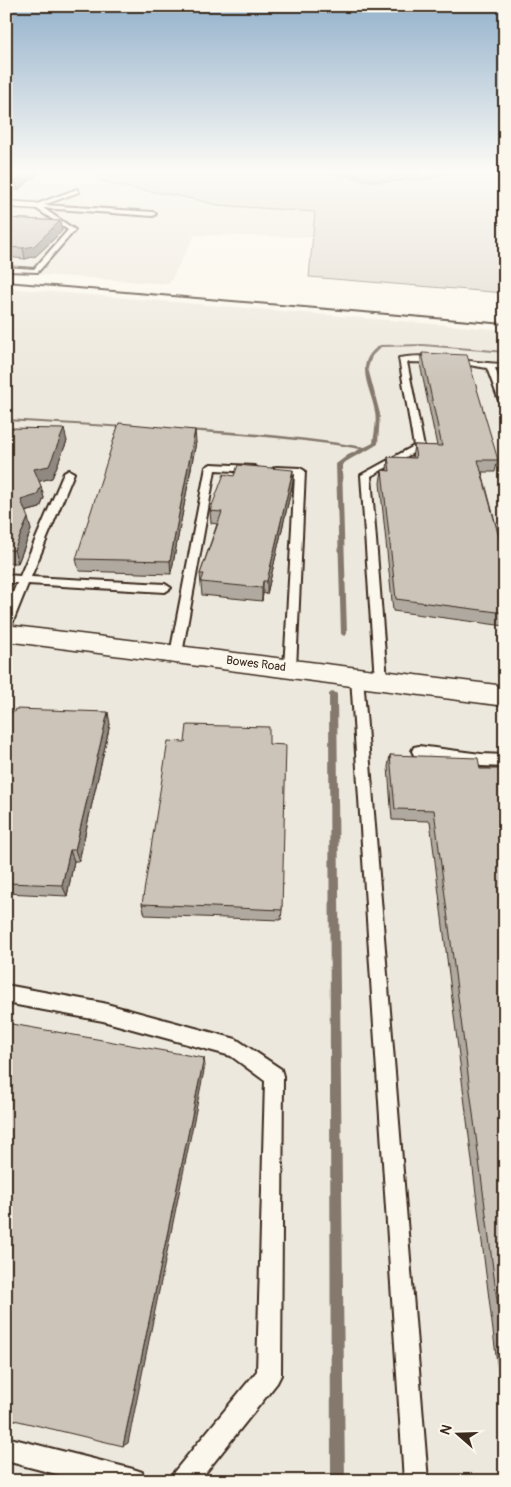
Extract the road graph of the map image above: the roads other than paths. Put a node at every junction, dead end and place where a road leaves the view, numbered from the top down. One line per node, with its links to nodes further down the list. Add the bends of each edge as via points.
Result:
1 (62, 241): 2 (lane, via 36,271)
2 (6, 269)
3 (490, 366): 4 (lane); 5 (lane); 14 (lane, via 457,361 402,360 419,447 366,475)
4 (505, 366)
5 (505, 406)
6 (69, 473): 8 (lane)
7 (6, 579): 8 (lane)
8 (24, 581): 9 (lane); 10 (lane)
9 (165, 588)
10 (6, 624)
11 (6, 633): 12 (street, Bowes Road)
12 (176, 654): 13 (street, Bowes Road); 13 (lane, via 211,467 300,471)
13 (290, 669): 14 (street, Bowes Road)
14 (369, 679): 15 (street, Bowes Road); 22 (lane)
15 (505, 696)
16 (419, 751): 17 (lane)
17 (505, 762)
18 (6, 994): 21 (lane, via 103,1012 236,1048 274,1076 269,1375)
19 (6, 1449): 20 (lane)
20 (133, 1481)
21 (183, 1481)
22 (416, 1481)

